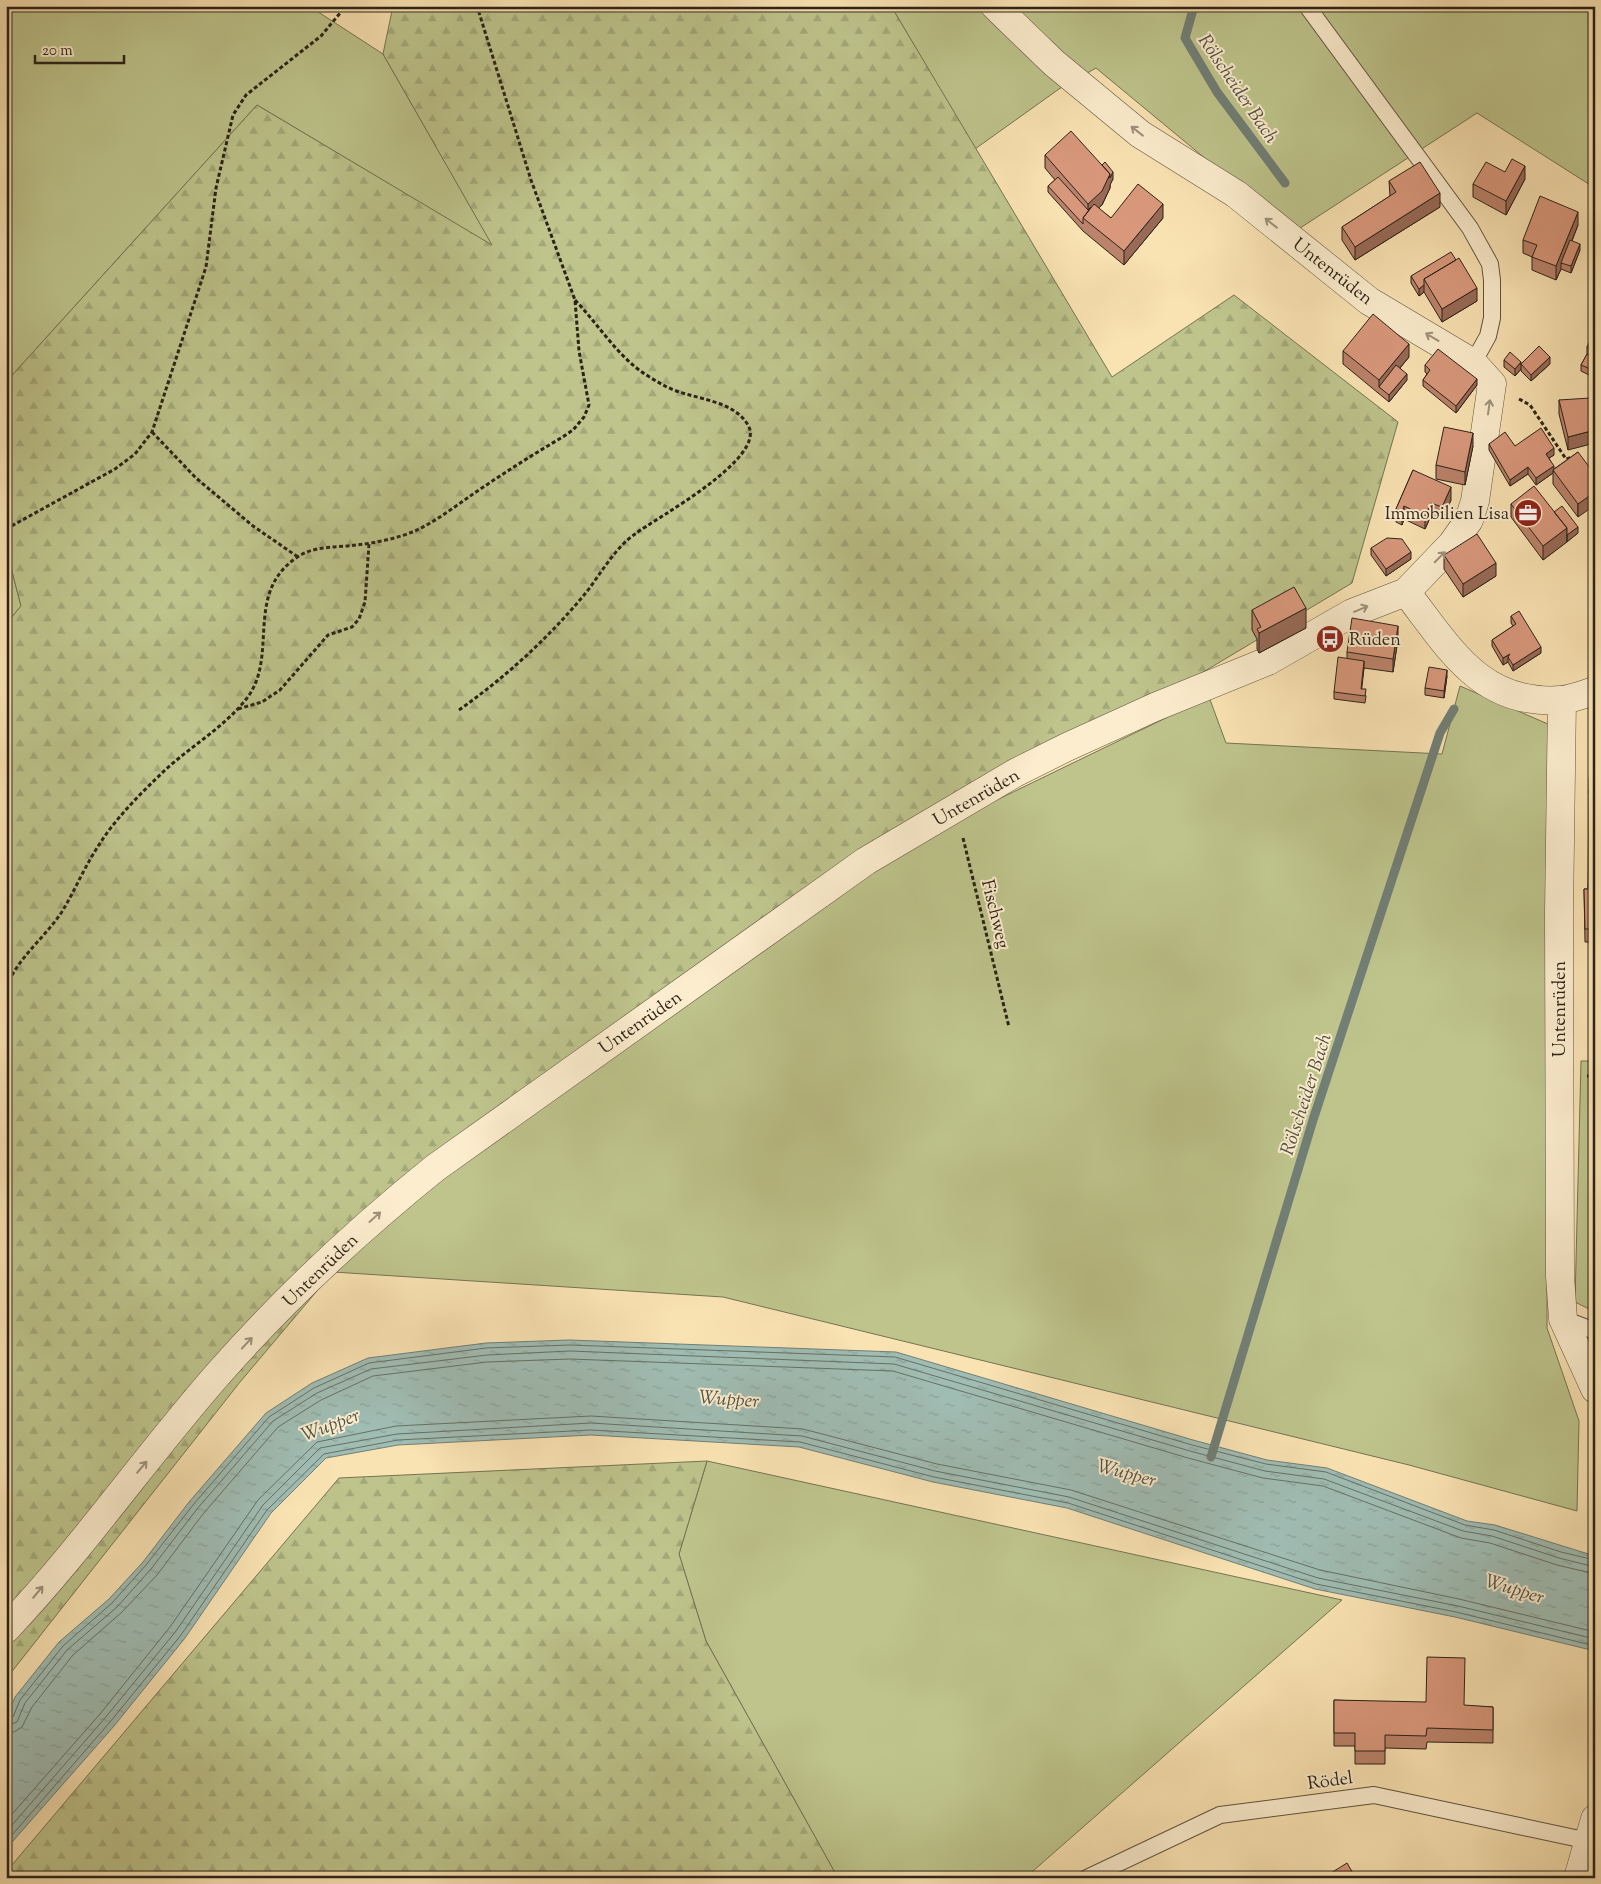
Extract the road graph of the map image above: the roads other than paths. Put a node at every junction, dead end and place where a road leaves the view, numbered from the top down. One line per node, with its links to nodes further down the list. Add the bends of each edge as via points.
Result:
1 (995, 6): 3 (street, Untenrüden, one-way to 1, via 1369,300 1236,194 1140,134 1054,63)
2 (1307, 6): 3 (lane, via 1470,228 1490,264 1492,318 1488,336)
3 (1473, 362): 4 (street, Untenrüden, one-way to 3, via 1452,544 1469,520 1475,501 1492,384)
4 (1406, 592): 6 (street, via 1455,654 1482,681 1507,693); 10 (street, Untenrüden, one-way to 4, via 218,1374 377,1214 435,1168 866,861 1015,773 1067,747 1268,661 1352,613)
5 (1595, 691): 6 (street)
6 (1562, 700): 7 (street, Untenrüden, via 1559,1089)
7 (1563, 1319): 8 (lane); 9 (street, Untenrüden)
8 (1595, 1331)
9 (1595, 1389)
10 (6, 1629)
11 (1592, 1830): 12 (lane, Rödel, via 1374,1795 1220,1815); 13 (street)
12 (1087, 1878)
13 (1578, 1878)

